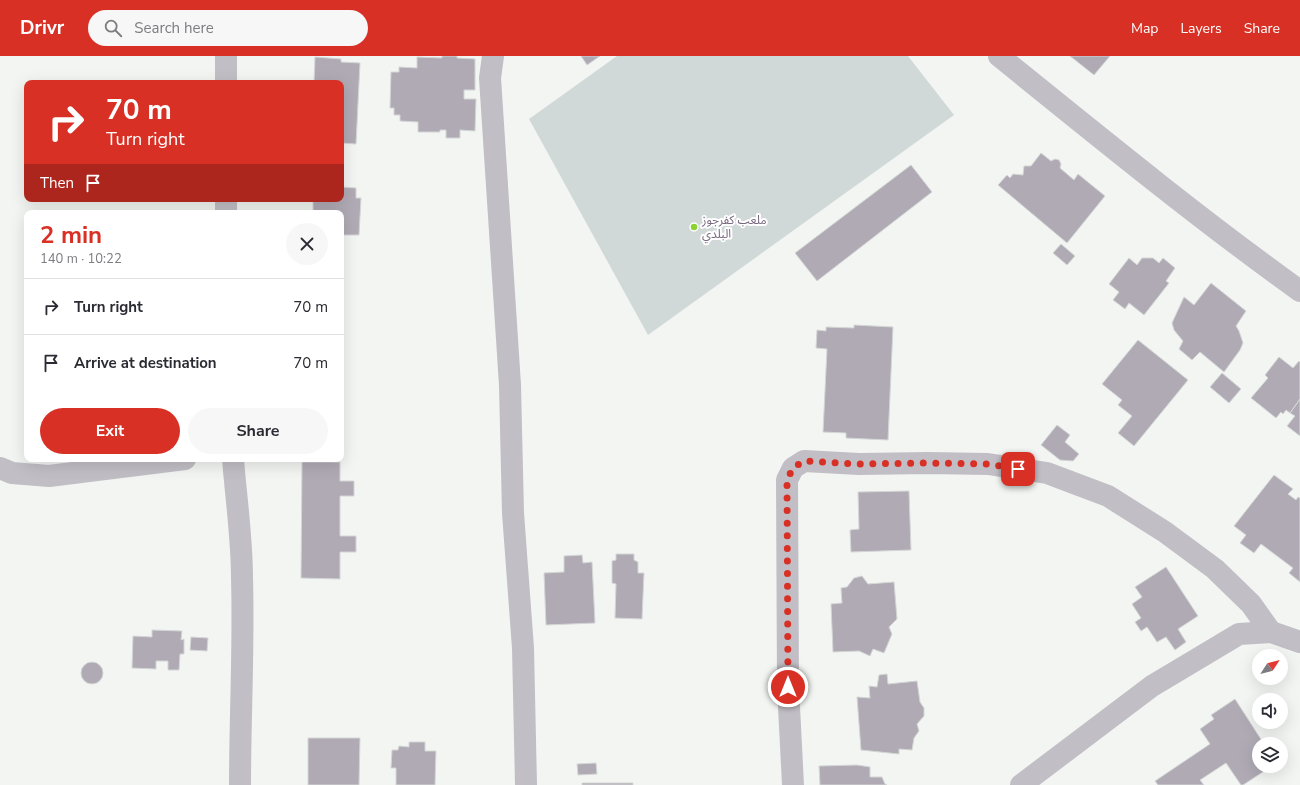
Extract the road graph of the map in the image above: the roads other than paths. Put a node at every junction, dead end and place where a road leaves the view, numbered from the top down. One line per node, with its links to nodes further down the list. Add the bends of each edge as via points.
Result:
1 (226, 56): 4 (street)
2 (493, 56): 12 (street, via 490,78 510,385 513,513 523,648)
3 (999, 56): 5 (street, via 1230,240)
4 (226, 80)
5 (1300, 291)
6 (161, 462): 8 (street, via 49,476 12,473)
7 (233, 462): 11 (street, via 242,576)
8 (0, 468)
9 (1271, 632): 10 (street); 13 (street, via 1251,604 1215,569 1165,532 1108,496 1047,473 988,464 859,464 804,461 793,468 787,480 788,687); 14 (street, via 1239,634 1152,686)
10 (1300, 642)
11 (240, 785)
12 (526, 785)
13 (793, 785)
14 (1021, 785)

